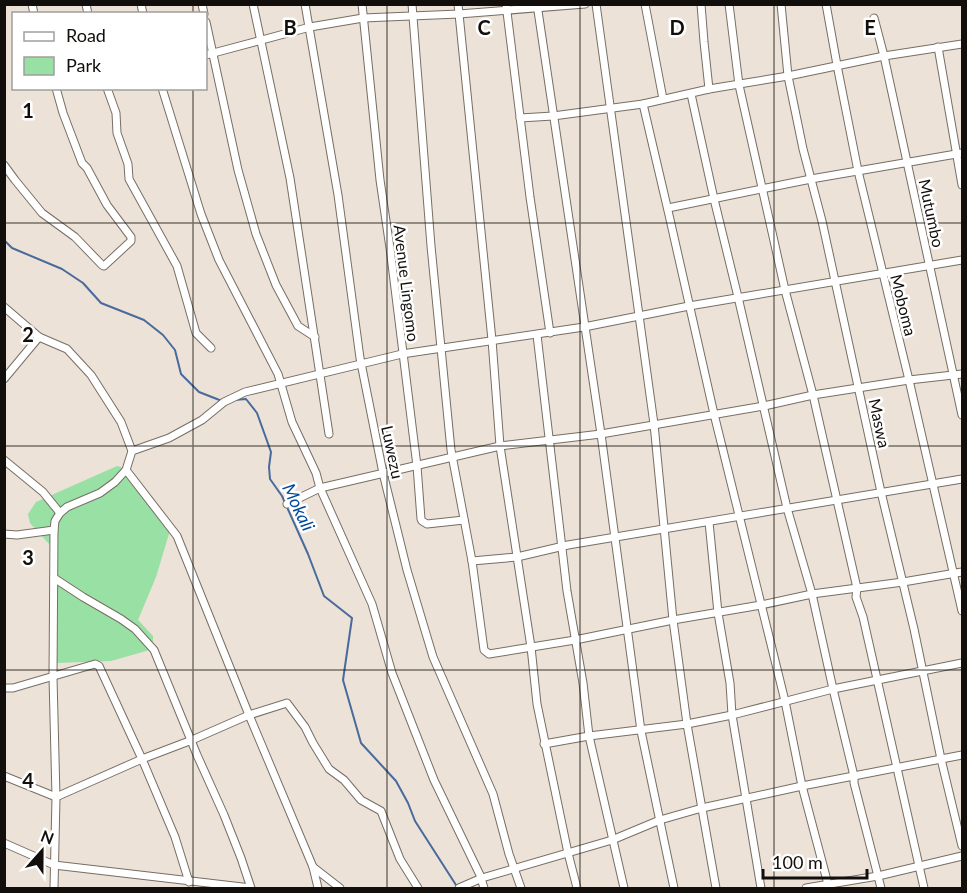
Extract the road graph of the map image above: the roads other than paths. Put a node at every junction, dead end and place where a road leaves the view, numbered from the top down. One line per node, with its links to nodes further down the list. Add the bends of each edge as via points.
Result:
1 (253, 4): 21 (street)
2 (305, 4): 19 (street, Luwezu)
3 (362, 4): 17 (street, Avenue Lingomo)
4 (412, 4): 16 (street)
5 (458, 4): 15 (street)
6 (585, 4): 13 (street)
7 (596, 4): 36 (street)
8 (645, 4): 34 (street)
9 (701, 4): 29 (street)
10 (729, 4): 28 (street)
11 (781, 4): 27 (street, Maswa)
12 (826, 4): 26 (street, Moboma)
13 (537, 6): 14 (street); 37 (street)
14 (507, 7): 15 (street); 38 (street)
15 (459, 14): 16 (street); 62 (street)
16 (413, 16): 17 (street); 63 (street)
17 (363, 18): 19 (street); 65 (street, Avenue Lingomo)
18 (874, 18): 25 (street, Mutumbo)
19 (310, 27): 21 (street); 66 (street, Luwezu)
20 (207, 33): 24 (street)
21 (260, 40): 24 (street); 61 (street, via 290,178)
22 (963, 44): 23 (street)
23 (938, 47): 25 (street); 39 (street)
24 (209, 54): 61 (street, via 256,234 298,326)
25 (884, 56): 26 (street); 40 (street, Mutumbo)
26 (837, 65): 27 (street); 42 (street, Moboma)
27 (788, 76): 28 (street); 43 (street, Maswa)
28 (739, 85): 29 (street); 45 (street)
29 (709, 89): 33 (street)
30 (57, 90): 41 (street, via 82,163 131,241 102,265 75,237 42,213)
31 (109, 90): 64 (street, via 129,179 177,266 196,333)
32 (163, 90): 72 (street, via 219,260)
33 (691, 94): 34 (street); 46 (street)
34 (663, 99): 35 (street)
35 (643, 104): 36 (street); 47 (street)
36 (610, 109): 37 (street); 56 (street)
37 (552, 116): 38 (street); 57 (street)
38 (520, 118): 58 (street)
39 (960, 154): 40 (street); 44 (street)
40 (906, 163): 42 (street); 49 (street, Mutumbo)
41 (4, 165)
42 (858, 171): 43 (street); 50 (street, Moboma)
43 (811, 179): 45 (street); 51 (street, Maswa)
44 (963, 185)
45 (761, 189): 46 (street); 52 (street)
46 (714, 199): 47 (street); 53 (street)
47 (668, 208): 55 (street)
48 (963, 260): 49 (street)
49 (929, 265): 50 (street); 69 (street, Mutumbo)
50 (883, 274): 51 (street); 71 (street, Moboma)
51 (835, 282): 52 (street); 73 (street, Maswa)
52 (785, 290): 53 (street); 74 (street)
53 (738, 297): 55 (street); 75 (street)
54 (4, 306): 60 (street)
55 (689, 306): 56 (street); 76 (street)
56 (638, 317): 57 (street); 78 (street)
57 (584, 327): 58 (street); 80 (street)
58 (550, 333): 59 (street)
59 (537, 334): 62 (street); 81 (street)
60 (39, 337): 70 (street); 83 (street, via 67,350 91,375 121,422)
61 (315, 337): 67 (street)
62 (492, 340): 63 (street); 82 (street)
63 (442, 347): 65 (street); 84 (street)
64 (211, 348)
65 (402, 354): 66 (street); 86 (street, Avenue Lingomo)
66 (361, 364): 67 (street); 88 (street, Luwezu)
67 (320, 374): 72 (street); 79 (street)
68 (963, 374): 69 (street)
69 (953, 375): 71 (street); 77 (street, Mutumbo)
70 (4, 379)
71 (909, 380): 73 (street); 90 (street, Moboma)
72 (281, 383): 83 (street, via 245,392 224,402 198,423); 91 (street, via 292,423)
73 (859, 388): 74 (street); 92 (street, Maswa)
74 (813, 395): 75 (street); 93 (street)
75 (764, 406): 76 (street); 95 (street)
76 (714, 414): 78 (street); 97 (street)
77 (963, 415)
78 (654, 424): 80 (street); 100 (street)
79 (329, 434)
80 (601, 434): 81 (street); 103 (street)
81 (550, 440): 82 (street); 104 (street)
82 (500, 446): 84 (street); 105 (street)
83 (132, 451): 87 (street)
84 (453, 457): 86 (street); 98 (street)
85 (4, 460): 96 (street, via 43,492)
86 (417, 466): 88 (street); 98 (street, Avenue Lingomo, via 422,521 427,524)
87 (126, 470): 96 (street, via 100,493); 126 (street, via 177,536)
88 (383, 473): 91 (street); 152 (street, Luwezu, via 433,657 493,794)
89 (963, 479): 90 (street)
90 (932, 484): 92 (street); 107 (street, Moboma)
91 (320, 488): 94 (street); 154 (street, via 372,604 392,673 434,780)
92 (881, 492): 93 (street); 109 (street, Maswa)
93 (837, 500): 95 (street); 110 (street)
94 (287, 504)
95 (787, 508): 97 (street); 111 (street)
96 (60, 513): 101 (street)
97 (740, 516): 99 (street); 112 (street)
98 (464, 520): 106 (street)
99 (709, 522): 100 (street); 114 (street)
100 (664, 529): 103 (street); 115 (street)
101 (54, 530): 102 (street); 108 (street)
102 (4, 534)
103 (615, 537): 104 (street); 116 (street)
104 (562, 546): 105 (street); 117 (street)
105 (517, 557): 106 (street); 118 (street)
106 (471, 561): 118 (street, via 486,653)
107 (959, 573): 109 (street); 113 (street, Moboma)
108 (54, 578): 121 (street); 131 (street, via 121,619 151,644)
109 (903, 582): 110 (street); 120 (street, Maswa)
110 (856, 588): 111 (street); 122 (street)
111 (812, 594): 112 (street); 124 (street)
112 (761, 605): 114 (street); 125 (street)
113 (963, 610)
114 (718, 614): 115 (street); 127 (street)
115 (673, 620): 116 (street); 128 (street)
116 (628, 630): 117 (street); 129 (street)
117 (575, 640): 118 (street); 130 (street)
118 (531, 647): 132 (street)
119 (963, 663): 120 (street)
120 (922, 671): 122 (street); 135 (street, Maswa)
121 (52, 676): 123 (street); 134 (street, via 99,666); 140 (street)
122 (877, 680): 124 (street); 136 (street)
123 (4, 688)
124 (833, 689): 125 (street); 138 (street)
125 (785, 701): 127 (street); 139 (street)
126 (249, 715): 131 (street); 150 (street); 160 (street, via 288,704 329,769 361,800 381,811 400,860)
127 (732, 715): 128 (street); 141 (street)
128 (687, 724): 129 (street); 142 (street)
129 (641, 731): 130 (street); 143 (street)
130 (589, 736): 132 (street); 144 (street)
131 (192, 740): 134 (street); 155 (street, via 251,888)
132 (544, 744): 147 (street)
133 (963, 755): 135 (street)
134 (142, 759): 140 (street); 155 (street)
135 (941, 759): 136 (street); 146 (street, Maswa)
136 (896, 768): 138 (street); 151 (street)
137 (4, 776): 140 (street)
138 (854, 776): 139 (street); 153 (street)
139 (802, 786): 141 (street); 156 (street)
140 (56, 798): 149 (street)
141 (746, 798): 142 (street); 168 (street)
142 (702, 808): 143 (street); 167 (street)
143 (660, 819): 144 (street); 166 (street)
144 (612, 840): 147 (street); 165 (street)
145 (4, 843): 149 (street)
146 (963, 846)
147 (568, 853): 152 (street); 164 (street)
148 (963, 856): 151 (street)
149 (54, 865): 155 (street); 157 (street)
150 (313, 867): 158 (street); 159 (street)
151 (918, 867): 153 (street); 171 (street)
152 (514, 869): 154 (street); 163 (street, Luwezu)
153 (878, 876): 156 (street); 170 (street)
154 (482, 878): 161 (street); 162 (street)
155 (189, 882)
156 (829, 887): 169 (street)
157 (54, 888)
158 (318, 888)
159 (340, 888)
160 (418, 888)
161 (459, 888)
162 (484, 888)
163 (521, 888)
164 (577, 888)
165 (624, 888)
166 (674, 888)
167 (716, 888)
168 (761, 888)
169 (806, 888)
170 (881, 888)
171 (924, 888)

